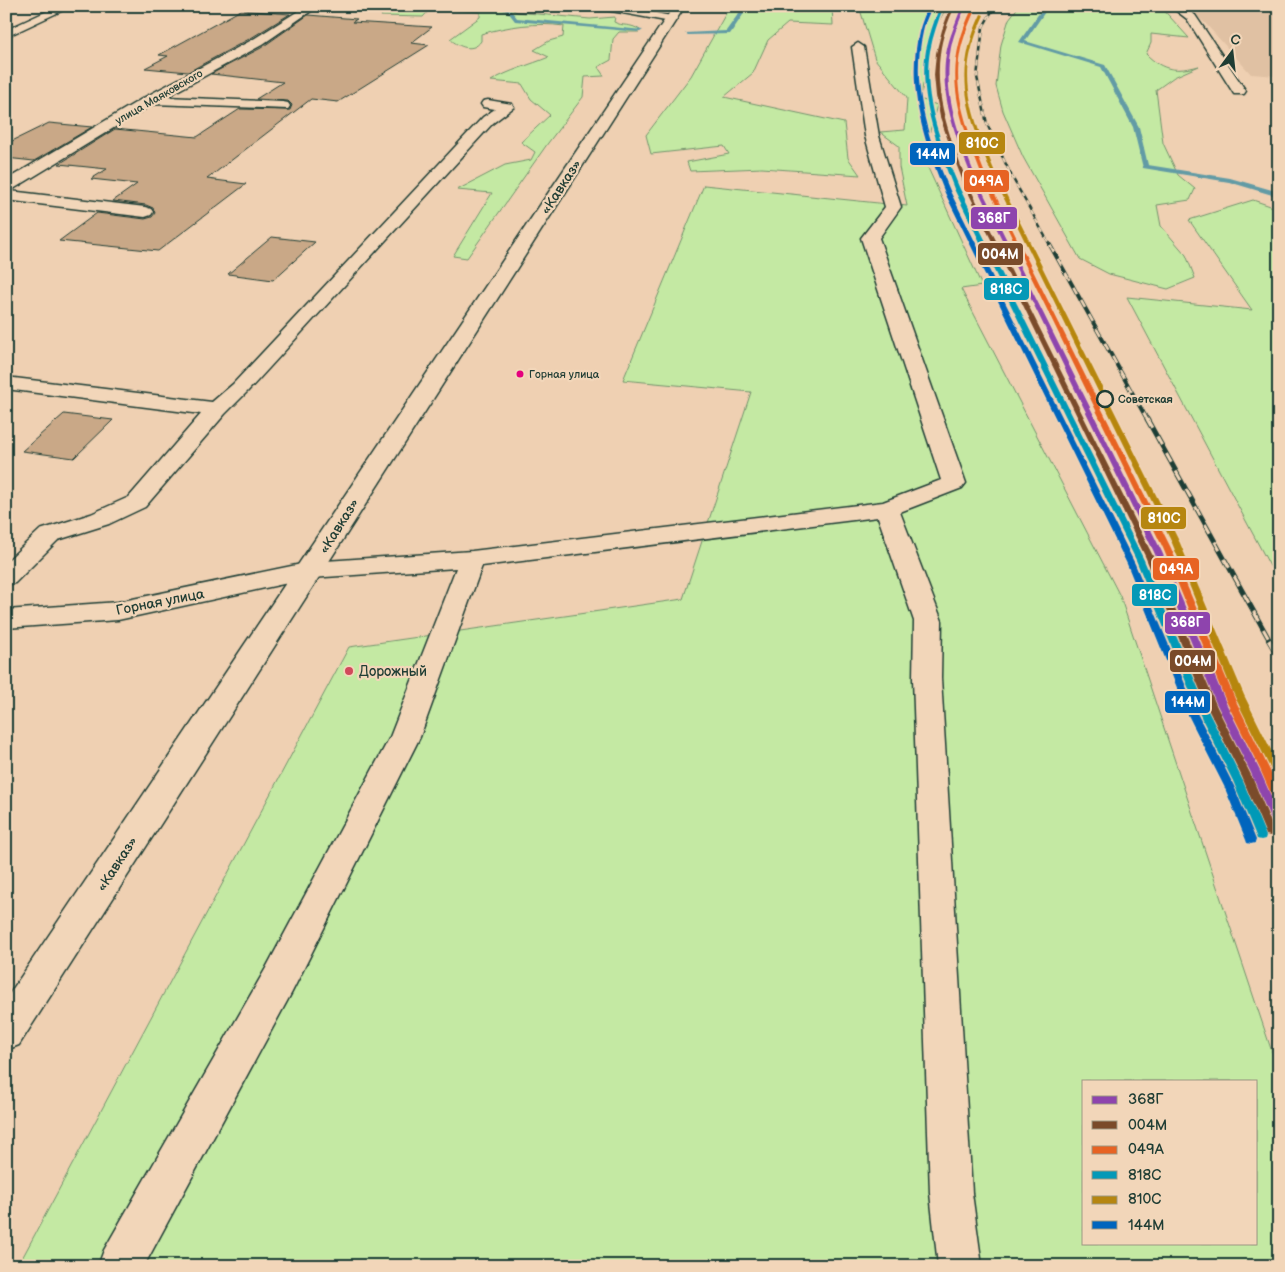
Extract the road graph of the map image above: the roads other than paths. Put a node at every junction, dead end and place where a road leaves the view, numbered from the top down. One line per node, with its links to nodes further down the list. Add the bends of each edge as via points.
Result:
1 (67, 6): 6 (main road)
2 (308, 6): 9 (main road, улица Маяковского, via 309,9 256,43)
3 (601, 6): 5 (main road)
4 (1175, 6): 8 (main road, via 1191,17)
5 (676, 13): 19 (main road, «Кавказ»)
6 (6, 34)
7 (858, 47): 17 (main road, Горная улица, via 872,136 893,207 870,238 954,483)
8 (1239, 91)
9 (150, 100): 11 (main road); 12 (main road, улица Маяковского)
10 (488, 104): 16 (main road, via 507,107 488,120)
11 (283, 106)
12 (6, 187)
13 (6, 195): 14 (main road)
14 (145, 212)
15 (6, 383): 16 (main road)
16 (217, 409): 20 (main road, via 137,502 100,519 49,535)
17 (887, 509): 18 (main road, Горная улица); 24 (main road, via 928,621 928,688 951,1193)
18 (472, 559): 19 (main road, Горная улица); 23 (main road, via 405,737 279,980)
19 (311, 570): 21 (main road, Горная улица, via 118,611); 22 (main road, «Кавказ»)
20 (6, 577)
21 (6, 619)
22 (6, 1032)
23 (120, 1266)
24 (960, 1266)

